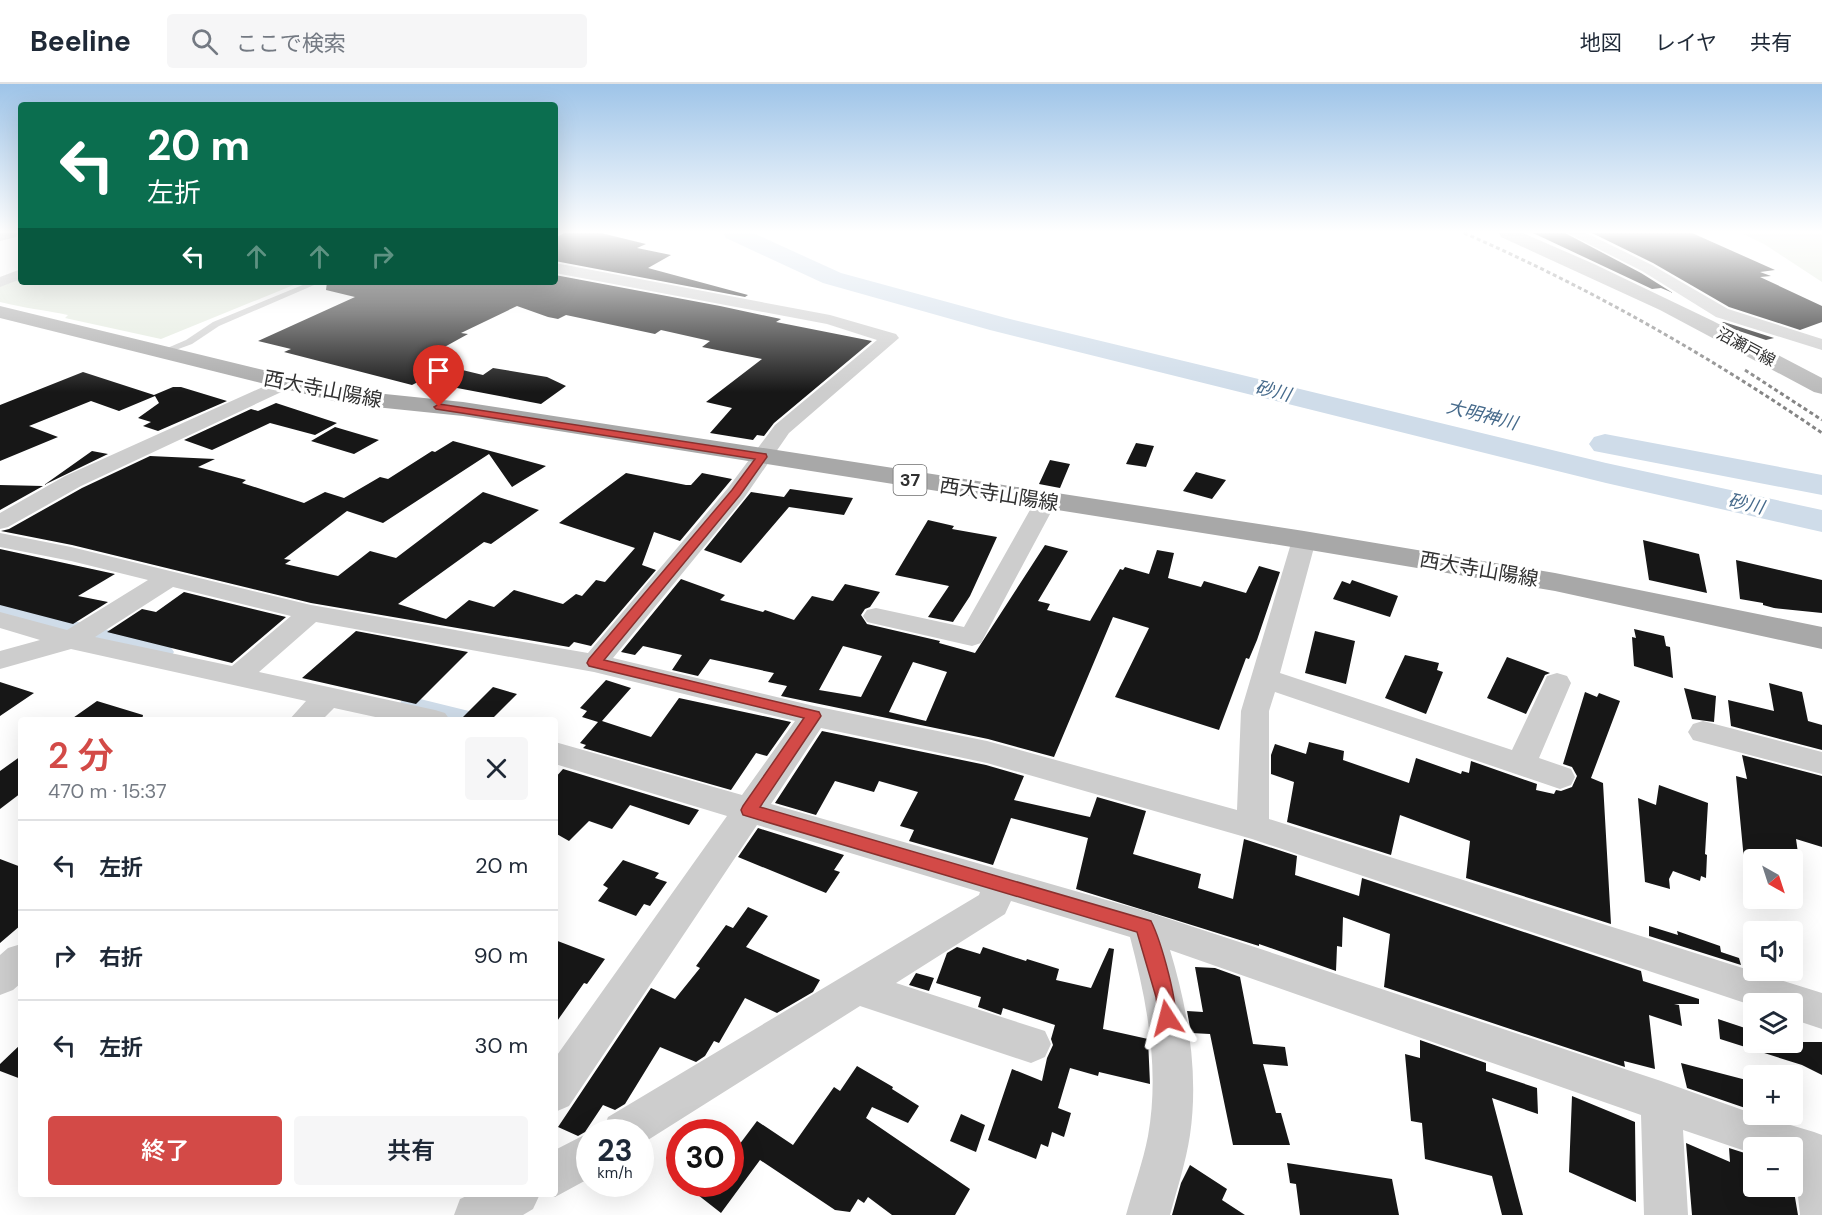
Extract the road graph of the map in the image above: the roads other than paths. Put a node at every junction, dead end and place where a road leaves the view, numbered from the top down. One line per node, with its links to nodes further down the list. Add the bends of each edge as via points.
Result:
1 (308, 286): 7 (lane, via 216,324 189,342)
2 (649, 286): 10 (street, via 830,320 890,338 782,429)
3 (1625, 286): 9 (main road, 沼瀬戸線)
4 (1677, 286): 6 (street, via 1722,313)
5 (0, 312): 7 (main road, 西大寺山陽線 / 37)
6 (1822, 345)
7 (162, 352): 8 (main road, 西大寺山陽線 / 37)
8 (285, 383): 10 (main road, 西大寺山陽線 / 37, via 346,398 463,409); 12 (street, via 73,481)
9 (1822, 387)
10 (762, 457): 11 (main road, 西大寺山陽線 / 37); 22 (street)
11 (1046, 501): 14 (main road, 西大寺山陽線 / 37); 17 (street, via 972,637)
12 (0, 522)
13 (0, 540): 15 (street)
14 (1304, 540): 19 (main road, 西大寺山陽線 / 37, via 1555,582); 24 (street)
15 (169, 578): 16 (street); 20 (street)
16 (311, 613): 22 (street); 23 (street)
17 (876, 616)
18 (0, 620): 20 (street)
19 (1822, 639)
20 (71, 640): 21 (street); 23 (street)
21 (0, 660)
22 (594, 663): 27 (street)
23 (236, 677): 26 (street)
24 (1264, 678): 33 (street); 36 (street, via 1256,711)
25 (1557, 683): 33 (street)
26 (327, 698): 28 (street); 29 (street)
27 (814, 716): 35 (street); 36 (street, via 987,752)
28 (307, 717)
29 (423, 717)
30 (1703, 732): 32 (street)
31 (558, 754): 35 (street)
32 (1822, 763)
33 (1521, 764): 34 (street)
34 (1560, 777)
35 (749, 810): 37 (street); 44 (street)
36 (1253, 827): 42 (street)
37 (1000, 884): 38 (street); 41 (street, via 993,904)
38 (1145, 926): 45 (street); 54 (street, via 1165,997 1174,1081 1169,1136)
39 (18, 963): 40 (street)
40 (0, 978)
41 (857, 988): 43 (street); 46 (street)
42 (1822, 1011)
43 (1031, 1044)
44 (558, 1088)
45 (1661, 1101): 47 (street); 55 (street)
46 (644, 1119)
47 (1818, 1155): 56 (street)
48 (576, 1161): 49 (street)
49 (558, 1172)
50 (483, 1197): 52 (street)
51 (512, 1197): 53 (street)
52 (470, 1215)
53 (476, 1215)
54 (1148, 1215)
55 (1666, 1215)
56 (1822, 1215)

